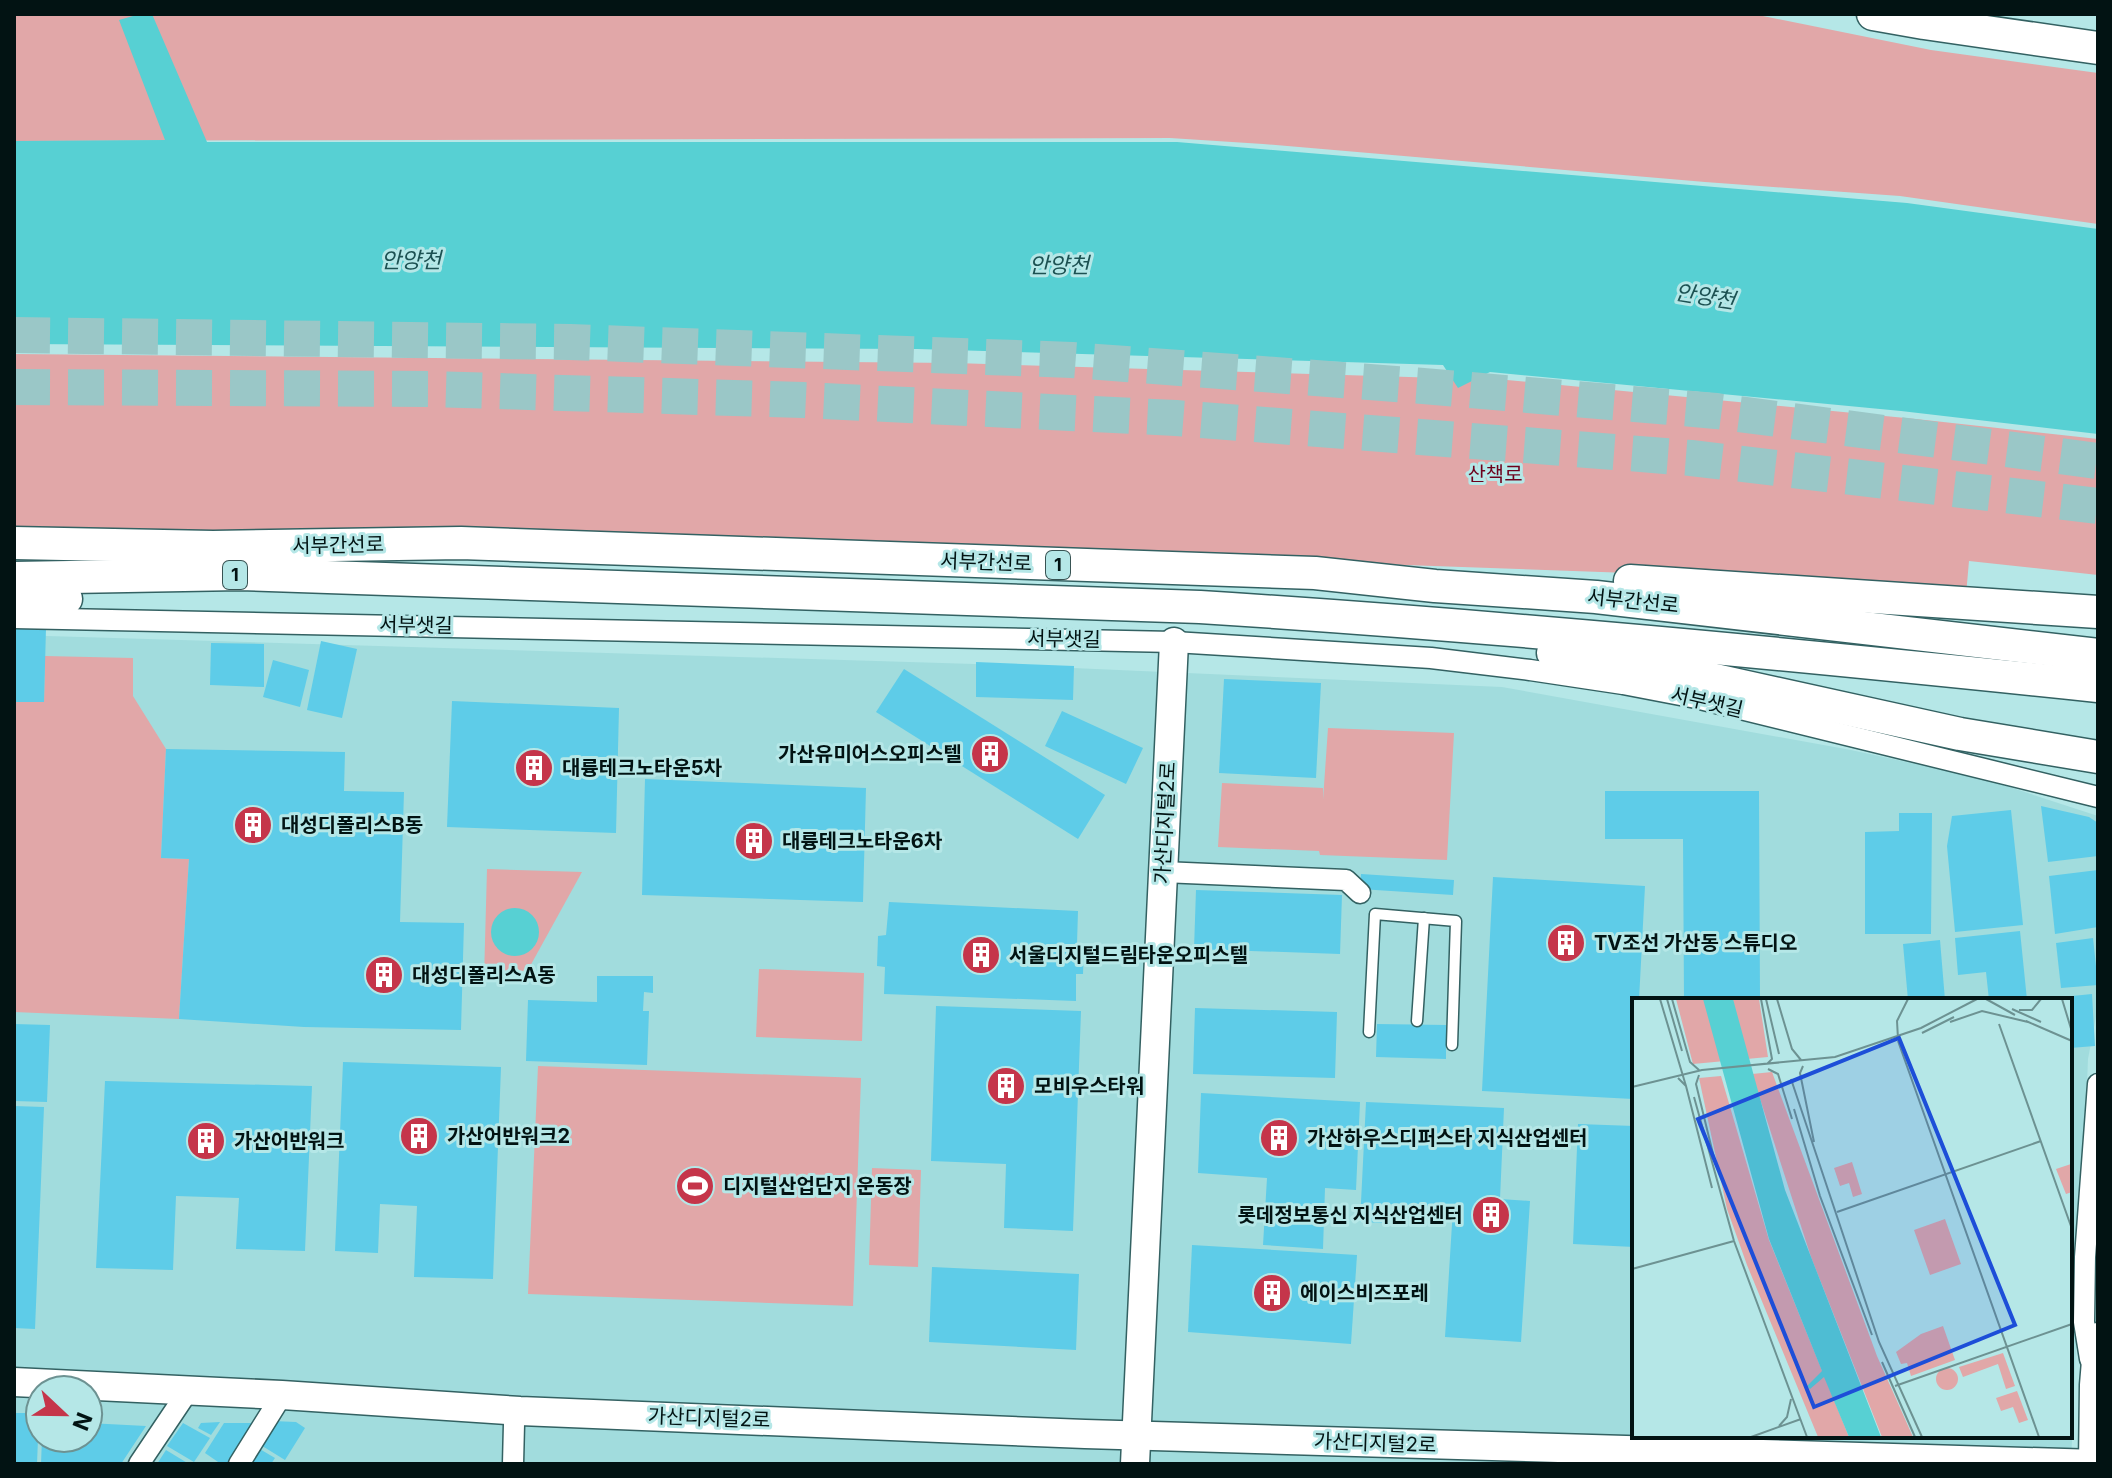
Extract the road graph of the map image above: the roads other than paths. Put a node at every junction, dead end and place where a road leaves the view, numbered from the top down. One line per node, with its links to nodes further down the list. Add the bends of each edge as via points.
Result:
1 (1873, 14): 2 (main road)
2 (2098, 48)
3 (14, 543): 4 (main road, 서부간선로 / 1, via 461,543)
4 (1315, 573): 8 (main road, via 1565,577); 12 (main road, 서부간선로 / 1, via 1596,597)
5 (14, 578): 6 (main road, 서부간선로 / 1, via 240,574)
6 (456, 583): 7 (main road); 9 (main road, 서부간선로 / 1)
7 (14, 601)
8 (2098, 612)
9 (1309, 614): 13 (main road, 서부간선로 / 1, via 1758,650); 14 (main road, via 1701,677 1960,734)
10 (14, 618): 11 (street, 서부샛길)
11 (1174, 642): 15 (street, 서부샛길, via 1431,658 1623,684); 16 (street, 가산디지털2로)
12 (2098, 655)
13 (2098, 686)
14 (2097, 756)
15 (2098, 797)
16 (1163, 872): 17 (street, via 1346,880); 30 (street, 가산디지털2로)
17 (1360, 893): 18 (lane)
18 (1375, 914): 19 (lane); 21 (lane)
19 (1424, 918): 20 (lane); 22 (lane, via 1456,921)
20 (1417, 1021)
21 (1369, 1032)
22 (1452, 1045)
23 (2098, 1084): 26 (street, via 2084,1270 2084,1322)
24 (2098, 1337): 26 (street)
25 (14, 1382): 27 (street, 가산디지털2로)
26 (2094, 1385): 35 (street)
27 (188, 1391): 28 (street, 가산디지털2로); 32 (street)
28 (282, 1395): 30 (street, 가산디지털2로); 33 (street)
29 (514, 1424): 34 (street)
30 (1135, 1450): 31 (street, 가산디지털2로)
31 (1691, 1458): 35 (street, 가산디지털2로)
32 (139, 1464)
33 (239, 1464)
34 (513, 1464)
35 (2094, 1464)

